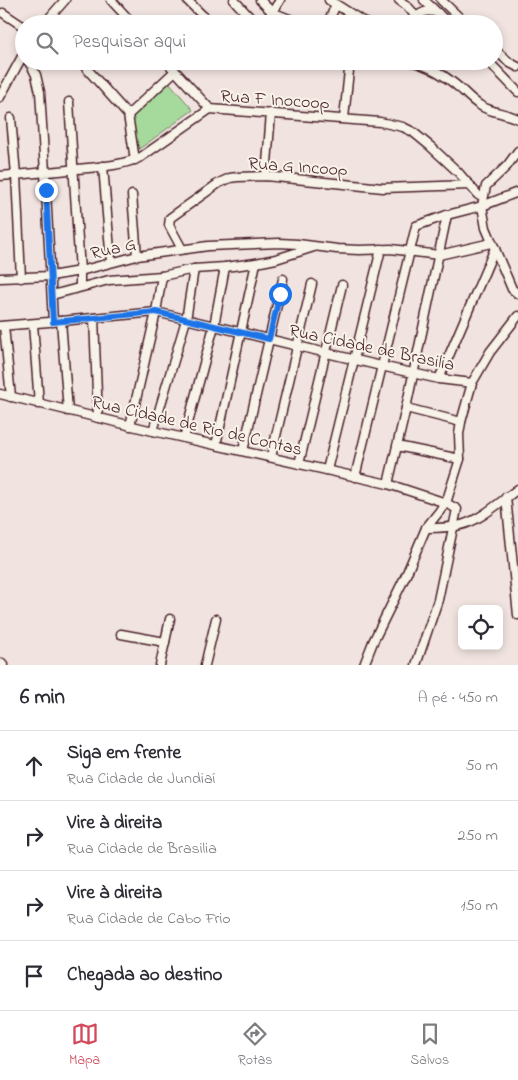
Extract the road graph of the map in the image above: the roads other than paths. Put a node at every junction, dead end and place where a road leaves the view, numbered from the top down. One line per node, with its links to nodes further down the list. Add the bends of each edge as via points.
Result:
1 (65, 0): 14 (street)
2 (111, 0): 15 (street)
3 (187, 0): 16 (street)
4 (234, 0): 17 (street)
5 (260, 0): 11 (street)
6 (280, 0): 11 (street)
7 (399, 0): 22 (street)
8 (424, 0): 13 (street)
9 (441, 0): 24 (street)
10 (332, 2): 20 (street); 21 (street)
11 (272, 12): 18 (street); 19 (street)
12 (3, 13): 25 (street)
13 (438, 13): 23 (street, via 429,11)
14 (52, 15)
15 (125, 15)
16 (202, 15)
17 (248, 15)
18 (270, 15)
19 (280, 15)
20 (329, 15)
21 (353, 15)
22 (414, 15)
23 (420, 15)
24 (457, 15)
25 (15, 21)
26 (503, 57): 27 (street)
27 (518, 67)
28 (16, 70): 36 (street)
29 (34, 70): 48 (street, via 40,92)
30 (88, 70): 40 (street)
31 (349, 70): 42 (street)
32 (435, 70): 43 (street, via 484,108)
33 (497, 70): 35 (street)
34 (175, 71): 38 (street); 40 (street)
35 (518, 92)
36 (0, 97)
37 (69, 102): 47 (street)
38 (210, 109): 39 (street, Rua F Inocoop); 45 (street, Rua F Inocoop)
39 (271, 114): 42 (street, Rua F Inocoop); 51 (street)
40 (128, 115): 45 (street)
41 (11, 118): 49 (street)
42 (344, 118): 52 (street, Rua F Inocoop, via 403,126 430,146)
43 (517, 118)
44 (518, 150): 56 (street, via 486,186)
45 (135, 160): 46 (street, Rua F Inocoop)
46 (103, 166): 47 (street, Rua F Inocoop); 65 (street)
47 (73, 169): 48 (street, Rua F Inocoop); 69 (street)
48 (45, 172): 49 (street, Rua F Inocoop); 70 (street)
49 (16, 174): 50 (street, Rua F Inocoop); 73 (street)
50 (0, 176)
51 (266, 176): 52 (street, Rua G Incoop, via 383,188); 60 (street, Rua G Incoop, via 230,178 170,218 169,225)
52 (470, 185): 55 (street, Rua F Inocoop)
53 (518, 192): 56 (street)
54 (132, 194): 64 (street)
55 (478, 195)
56 (482, 206): 57 (street); 59 (street)
57 (447, 215): 62 (street, via 416,226); 63 (street)
58 (317, 246): 60 (street, Rua G, via 279,243); 61 (street, Rua G); 66 (street, Rua G)
59 (493, 246): 63 (street, Rua G); 78 (street, via 512,289); 95 (street)
60 (182, 249): 64 (street, Rua G)
61 (380, 249): 62 (street, Rua G); 92 (street)
62 (410, 252): 63 (street, Rua G); 93 (street)
63 (439, 255): 94 (street)
64 (137, 256): 65 (street, Rua G)
65 (111, 262): 69 (street, Rua G)
66 (256, 263): 67 (street, Rua G); 88 (street)
67 (225, 268): 68 (street, Rua G); 87 (street)
68 (194, 269): 71 (street, Rua G); 83 (street)
69 (80, 271): 70 (street, Rua G); 77 (street)
70 (51, 276): 73 (street, Rua G); 79 (street)
71 (162, 276): 77 (street, Rua G, via 109,280); 80 (street)
72 (0, 278): 73 (street, Rua G)
73 (21, 278)
74 (283, 280): 89 (street)
75 (312, 284): 90 (street)
76 (342, 285): 91 (street)
77 (80, 287): 79 (street, Rua G)
78 (518, 294)
79 (52, 295): 84 (street)
80 (156, 312): 82 (street, Rua Cidade de Brasilia); 83 (street, Rua Cidade de Brasilia); 104 (street)
81 (518, 316): 96 (street, via 490,352)
82 (94, 318): 84 (street, Rua Cidade de Brasilia); 102 (street)
83 (186, 320): 87 (street, Rua Cidade de Brasilia); 105 (street)
84 (57, 322): 85 (street, Rua Cidade de Brasilia); 101 (street)
85 (33, 324): 86 (street, Rua Cidade de Brasilia); 99 (street)
86 (2, 326): 98 (street)
87 (214, 326): 88 (street, Rua Cidade de Brasilia); 106 (street)
88 (241, 333): 89 (street, Rua Cidade de Brasilia); 107 (street)
89 (269, 339): 90 (street, Rua Cidade de Brasilia); 109 (street)
90 (297, 346): 91 (street, Rua Cidade de Brasilia); 110 (street)
91 (326, 353): 92 (street, Rua Cidade de Brasilia); 112 (street)
92 (353, 360): 93 (street, Rua Cidade de Brasilia); 113 (street)
93 (381, 366): 94 (street, Rua Cidade de Brasilia); 114 (street)
94 (413, 374): 95 (street, Rua Cidade de Brasilia); 100 (street)
95 (439, 379): 96 (street, Rua Cidade de Brasilia)
96 (472, 383): 103 (street)
97 (0, 394): 98 (street, Rua Cidade de Rio de Contas)
98 (11, 397): 99 (street, Rua Cidade de Rio de Contas)
99 (39, 404): 101 (street, Rua Cidade de Rio de Contas)
100 (406, 408): 103 (street); 108 (street)
101 (68, 411): 102 (street, Rua Cidade de Rio de Contas)
102 (98, 418): 104 (street, Rua Cidade de Rio de Contas)
103 (461, 422): 111 (street)
104 (130, 426): 105 (street, Rua Cidade de Rio de Contas)
105 (154, 432): 106 (street, Rua Cidade de Rio de Contas)
106 (184, 438): 107 (street, Rua Cidade de Rio de Contas)
107 (216, 445): 109 (street, Rua Cidade de Rio de Contas)
108 (397, 446): 111 (street); 115 (street)
109 (243, 451): 110 (street, Rua Cidade de Rio de Contas)
110 (271, 457): 112 (street, Rua Cidade de Rio de Contas)
111 (460, 458): 118 (street)
112 (299, 464): 113 (street, Rua Cidade de Rio de Contas)
113 (327, 470): 114 (street, Rua Cidade de Rio de Contas)
114 (355, 477): 115 (street, Rua Cidade de Rio de Contas)
115 (388, 484): 118 (street, Rua Cidade de Rio de Contas)
116 (518, 489): 117 (street)
117 (506, 498): 119 (street, via 474,520); 121 (street)
118 (446, 503): 119 (street, via 457,509); 120 (street)
119 (453, 527): 120 (street); 129 (street, via 438,600)
120 (426, 528): 128 (street)
121 (518, 614)
122 (170, 619): 125 (street)
123 (216, 619): 127 (street)
124 (122, 634): 125 (street)
125 (165, 642): 126 (street)
126 (160, 665)
127 (205, 665)
128 (364, 665)
129 (416, 665)

